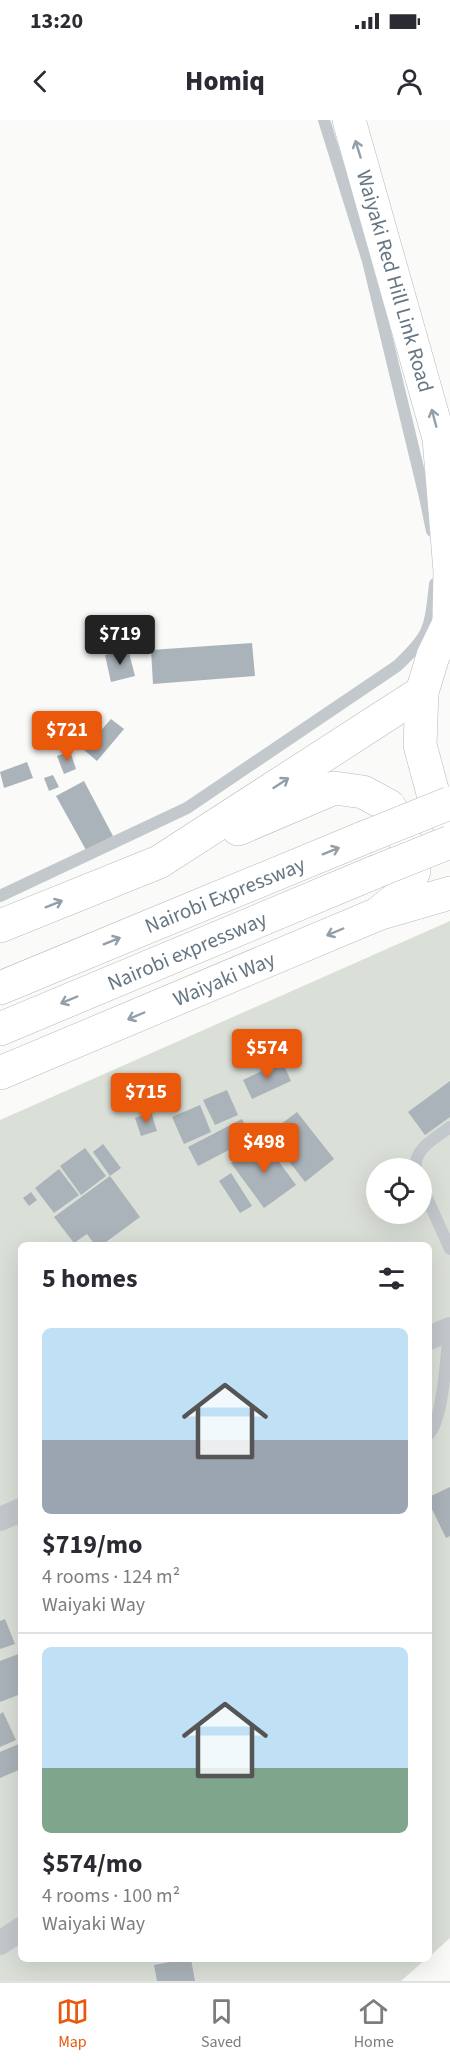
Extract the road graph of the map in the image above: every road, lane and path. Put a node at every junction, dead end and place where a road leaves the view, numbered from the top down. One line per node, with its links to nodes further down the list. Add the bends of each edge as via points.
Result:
1 (324, 120): 3 (lane, via 368,261)
2 (349, 120): 5 (main road, Waiyaki Red Hill Link Road, one-way to 2, via 450,571 439,438)
3 (433, 540)
4 (436, 573): 12 (lane, via 430,624 422,641 397,666 187,808)
5 (450, 622): 6 (main road, via 432,656)
6 (422, 692): 8 (main road, via 420,745 434,797); 10 (main road, one-way to 6)
7 (450, 803): 15 (main road, Nairobi Expressway, one-way to 7, bridge)
8 (450, 825)
9 (450, 842): 16 (main road, Nairobi expressway, one-way to 16, bridge)
10 (159, 862): 13 (main road, via 334,788 363,792 389,806 404,836 414,871 405,892); 14 (main road, one-way to 10)
11 (450, 893): 13 (main road, Waiyaki Way)
12 (0, 896)
13 (378, 914): 17 (main road, Waiyaki Way, one-way to 17)
14 (0, 926)
15 (0, 988)
16 (0, 1029)
17 (0, 1073)
18 (450, 1127): 19 (lane, via 420,1150)
19 (416, 1158)
20 (432, 1209): 21 (lane)
21 (450, 1249)
22 (450, 1329): 23 (street); 24 (lane, via 439,1414)
23 (432, 1337)
24 (432, 1431)
25 (18, 1511): 26 (street)
26 (0, 1519)
27 (18, 1931): 28 (street)
28 (0, 1943)

